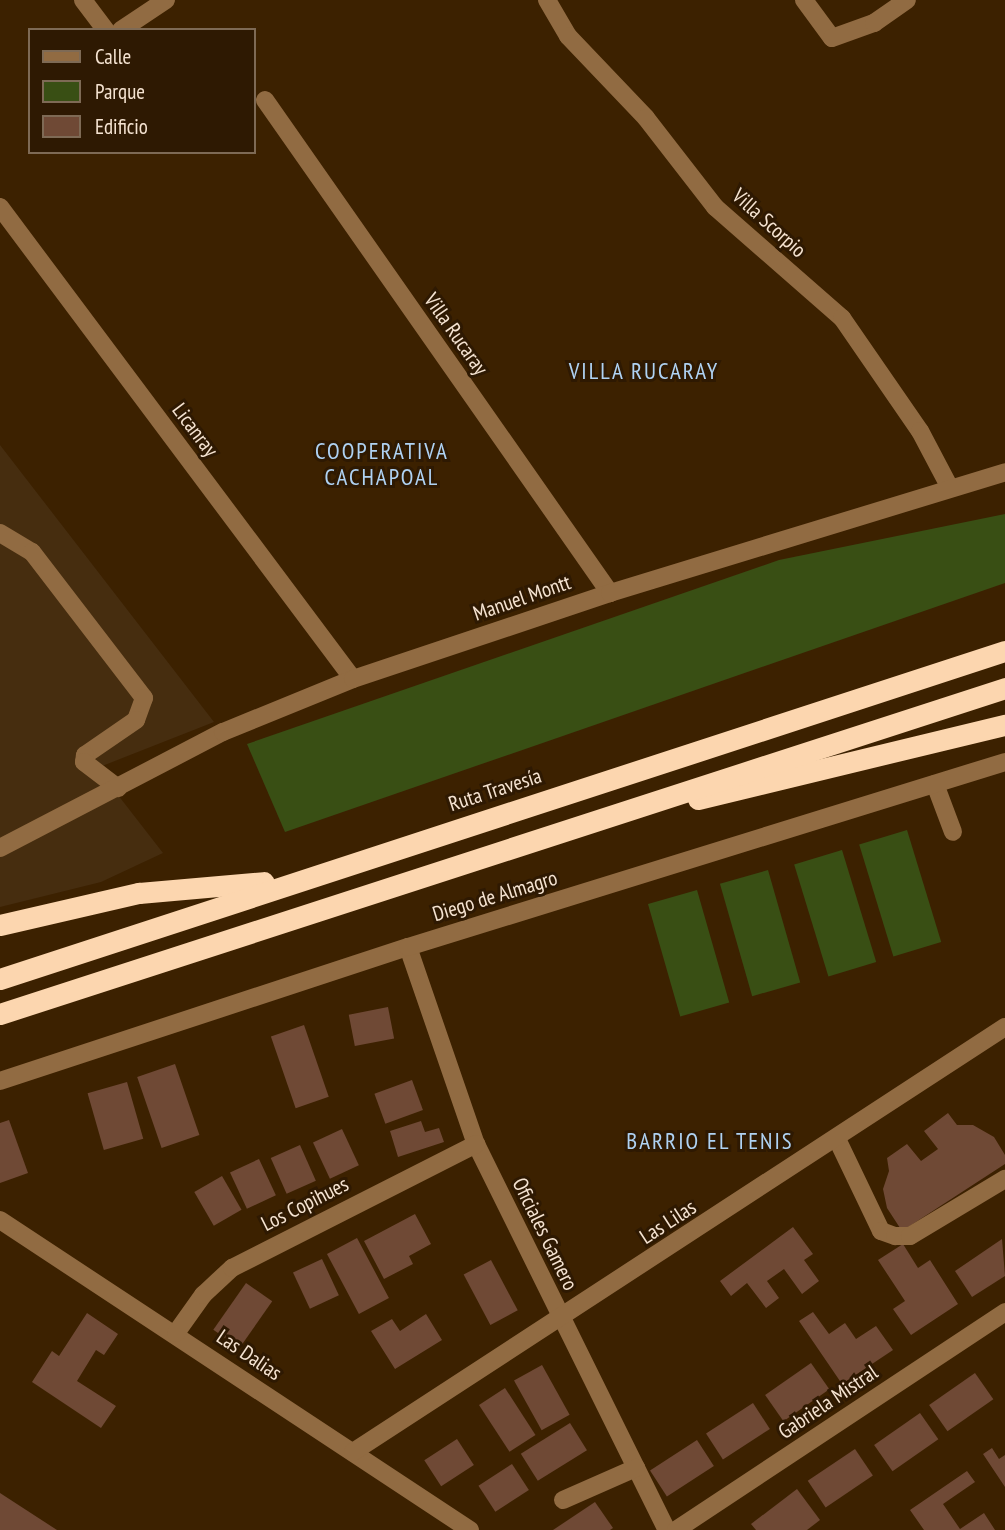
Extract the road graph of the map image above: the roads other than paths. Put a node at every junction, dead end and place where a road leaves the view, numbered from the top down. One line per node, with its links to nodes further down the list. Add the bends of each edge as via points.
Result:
1 (83, 0): 6 (street)
2 (166, 0): 7 (street)
3 (547, 0): 13 (street, Villa Scorpio, via 569,36 646,118 715,207 842,318 920,431)
4 (804, 0): 5 (street, via 832,38 874,23)
5 (907, 0)
6 (104, 28)
7 (124, 28)
8 (265, 100): 15 (street, Villa Rucaray)
9 (0, 207): 17 (street, Licanray)
10 (1005, 472): 12 (street, Manuel Montt)
11 (1005, 479): 12 (street, Manuel Montt)
12 (981, 480): 13 (street, Manuel Montt)
13 (950, 488): 15 (street, Manuel Montt)
14 (0, 533): 22 (street, via 32,552 144,698 136,720 85,755 84,762)
15 (610, 593): 17 (street, Manuel Montt)
16 (1005, 651): 26 (highway, Ruta Travesía)
17 (353, 679): 22 (street, Manuel Montt, via 223,732)
18 (1005, 688): 23 (highway)
19 (1005, 725): 23 (highway, via 801,778)
20 (1005, 762): 21 (street, Diego de Almagro)
21 (935, 784): 24 (street); 28 (street, Diego de Almagro)
22 (118, 788): 25 (street, Manuel Montt)
23 (620, 813): 30 (highway)
24 (953, 832)
25 (0, 848)
26 (294, 880): 27 (highway, via 139,893); 29 (highway, Ruta Travesía)
27 (0, 925)
28 (408, 947): 32 (street, Diego de Almagro); 34 (street, Oficiales Gamero)
29 (0, 979)
30 (0, 1014)
31 (1005, 1027): 33 (street, Las Lilas)
32 (0, 1082)
33 (837, 1139): 35 (street, via 881,1231 895,1236 910,1236); 38 (street, Las Lilas)
34 (476, 1144): 38 (street, Oficiales Gamero); 39 (street, Los Copihues, via 232,1268 203,1295)
35 (1005, 1179)
36 (0, 1220): 39 (street, Las Dalias)
37 (1005, 1312): 45 (street, Gabriela Mistral)
38 (562, 1318): 40 (street, Las Lilas); 41 (street, Oficiales Gamero)
39 (176, 1334): 40 (street, Las Dalias)
40 (353, 1452): 43 (street, Las Dalias)
41 (636, 1468): 42 (street); 44 (street, Oficiales Gamero)
42 (563, 1500)
43 (470, 1530)
44 (667, 1530)
45 (676, 1530)

